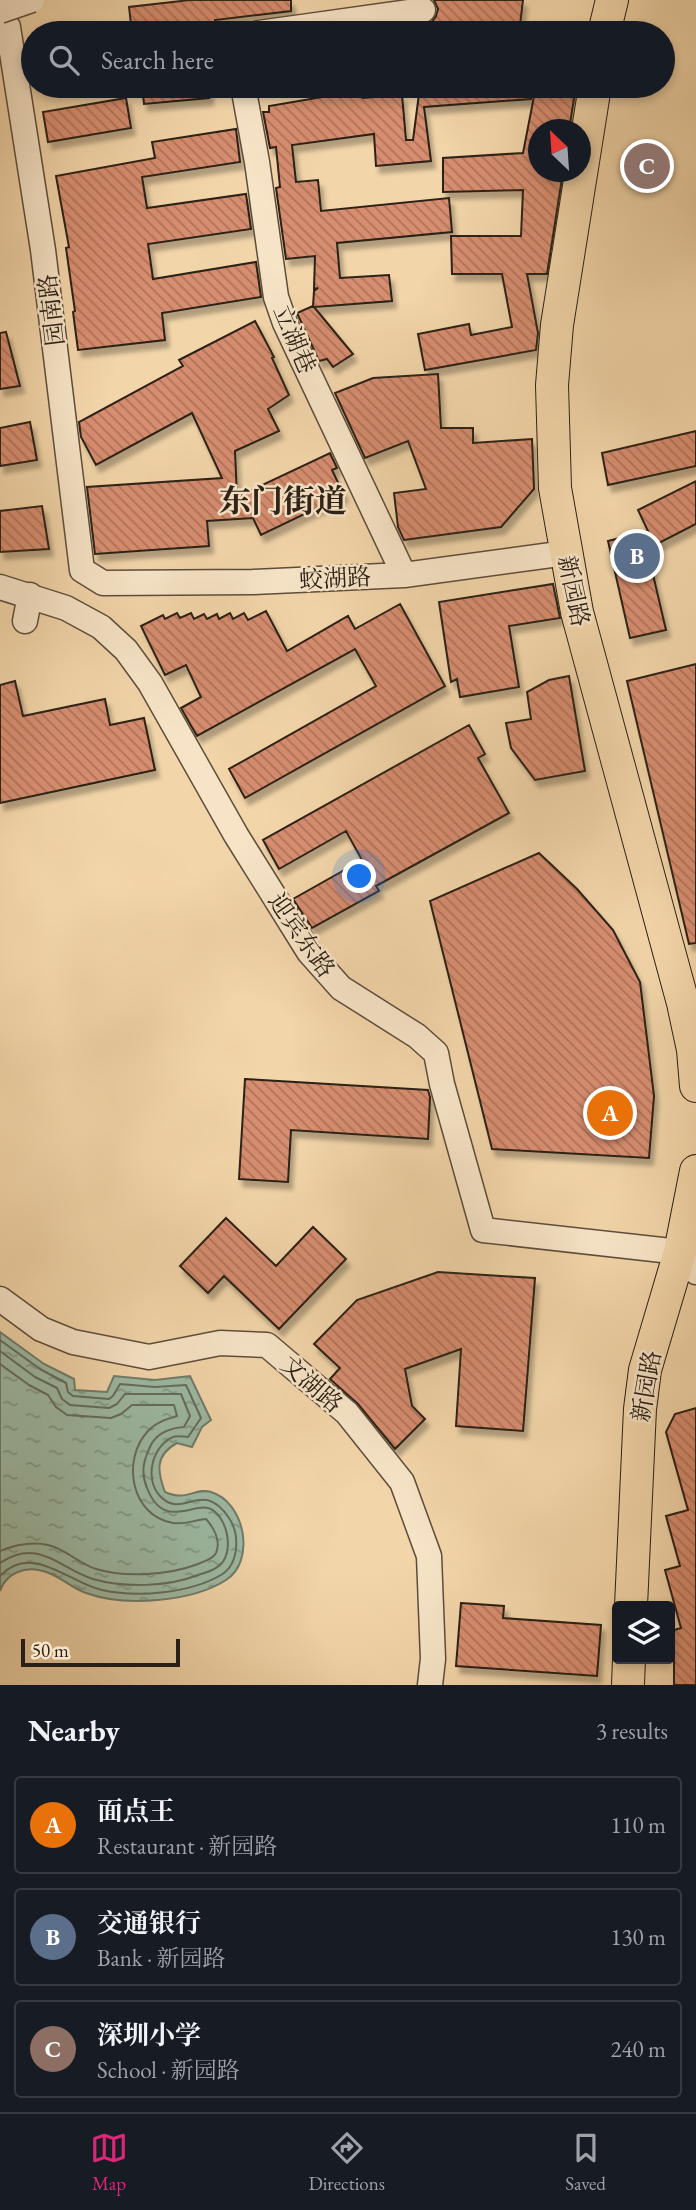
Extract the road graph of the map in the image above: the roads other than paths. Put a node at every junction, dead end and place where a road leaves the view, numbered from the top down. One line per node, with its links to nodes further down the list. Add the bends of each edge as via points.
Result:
1 (32, 0): 4 (street, bridge)
2 (612, 0): 6 (main road)
3 (423, 10): 5 (street)
4 (4, 19): 11 (street, 园南路, via 43,250 82,570)
5 (345, 21)
6 (607, 21)
7 (245, 98): 10 (street, 立湖巷, via 276,297)
8 (593, 98): 9 (main road, 新园路, via 557,325 552,385 555,488)
9 (566, 553): 10 (street, 蛟湖路); 15 (main road, 新园路, via 580,623)
10 (404, 575): 11 (street, 蛟湖路)
11 (103, 583)
12 (0, 587): 13 (street, 迎宾东路)
13 (30, 595): 14 (street); 18 (street, 迎宾东路, via 101,627 126,650 309,953 341,988 436,1053 483,1230)
14 (26, 621)
15 (690, 1001): 16 (main road, 新园路)
16 (696, 1086)
17 (696, 1171): 18 (main road, 新园路)
18 (688, 1262): 20 (main road, 新园路, via 645,1370)
19 (0, 1299): 22 (street, 文湖路, via 41,1329 149,1357 220,1343 267,1345 346,1413 402,1482 429,1556)
20 (631, 1601)
21 (629, 1664): 23 (main road)
22 (430, 1685)
23 (628, 1685)

